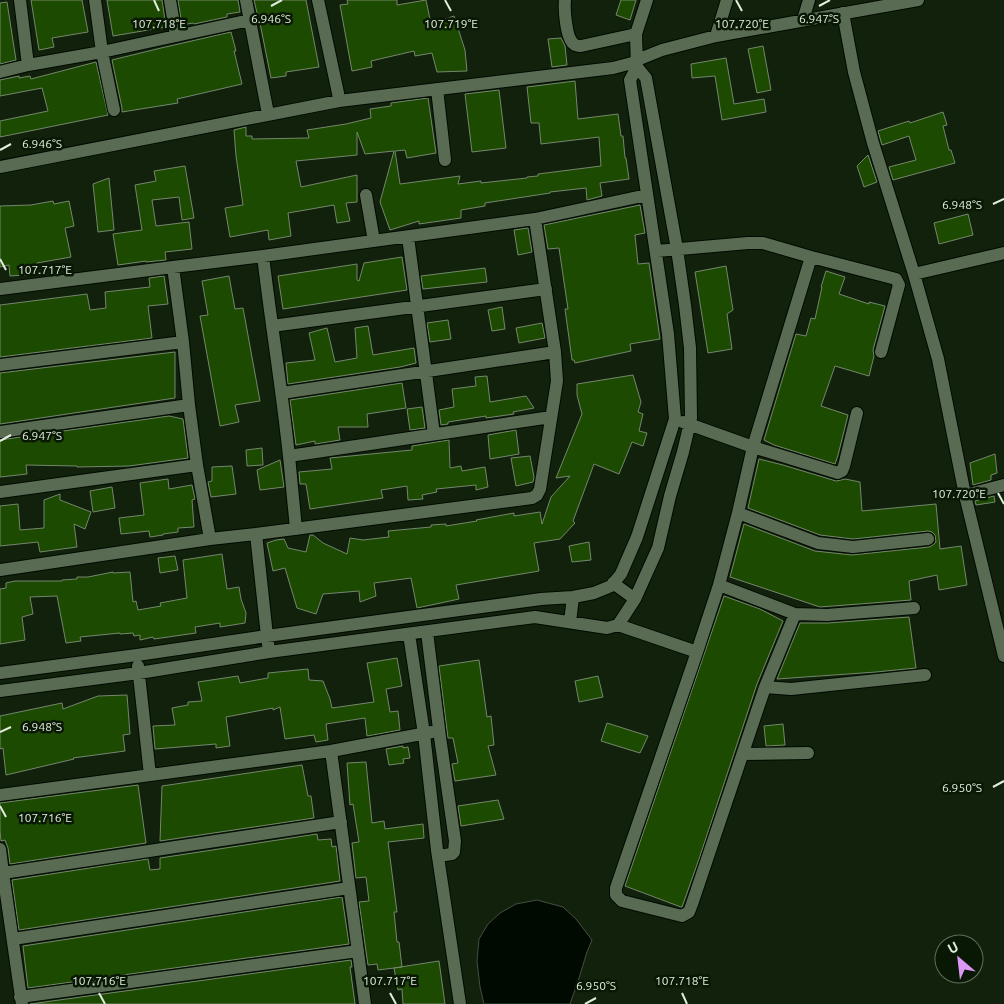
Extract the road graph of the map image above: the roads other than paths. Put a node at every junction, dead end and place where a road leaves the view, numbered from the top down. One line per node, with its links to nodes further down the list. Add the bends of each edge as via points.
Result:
1 (20, 0): 18 (street)
2 (96, 0): 17 (street)
3 (170, 0): 15 (street)
4 (246, 0): 12 (street)
5 (318, 0): 22 (street)
6 (565, 0): 14 (street, via 568,32 575,45)
7 (646, 0): 14 (street)
8 (727, 0): 16 (street)
9 (809, 0): 13 (street)
10 (918, 0): 11 (street)
11 (843, 13): 13 (street); 38 (street, via 854,72 873,143)
12 (250, 20): 15 (street); 24 (street)
13 (803, 20): 16 (street)
14 (636, 34): 19 (street)
15 (176, 36): 17 (street)
16 (716, 36): 19 (street, via 662,50 642,58)
17 (102, 52): 18 (street); 23 (street)
18 (28, 64): 20 (street)
19 (637, 64): 21 (street); 28 (street, via 630,80); 32 (street, via 646,78)
20 (0, 72)
21 (436, 89): 22 (street); 25 (street)
22 (339, 101): 24 (street)
23 (114, 110)
24 (268, 114): 26 (street)
25 (445, 160)
26 (0, 167)
27 (366, 195): 31 (street)
28 (647, 195): 29 (street); 33 (street)
29 (535, 219): 30 (street); 40 (street)
30 (408, 237): 31 (street); 41 (street)
31 (374, 241): 35 (street)
32 (677, 249): 33 (street); 36 (street, via 762,242); 53 (street, via 690,348)
33 (657, 251): 52 (street)
34 (1004, 253): 38 (street)
35 (263, 256): 37 (street); 42 (street)
36 (811, 257): 45 (street, via 896,278 899,285); 56 (street)
37 (173, 267): 39 (street); 43 (street)
38 (914, 274): 61 (street, via 938,358)
39 (0, 289)
40 (546, 289): 41 (street); 44 (street)
41 (417, 306): 42 (street); 47 (street)
42 (272, 326): 48 (street)
43 (184, 342): 46 (street); 49 (street)
44 (555, 352): 47 (street); 51 (street, via 557,381)
45 (881, 352)
46 (0, 365)
47 (426, 372): 48 (street); 55 (street)
48 (282, 393): 57 (street)
49 (189, 405): 54 (street); 58 (street)
50 (857, 413): 56 (street, via 844,466 838,473)
51 (551, 417): 55 (street); 63 (street, via 540,489 532,498)
52 (675, 419): 53 (street); 68 (street, via 637,537 621,574)
53 (690, 424): 56 (street); 71 (street, via 658,548)
54 (0, 432)
55 (434, 434): 57 (street)
56 (754, 447): 62 (street)
57 (289, 456): 63 (street)
58 (197, 465): 60 (street); 65 (street)
59 (1004, 484): 61 (street)
60 (0, 492)
61 (965, 495): 82 (street)
62 (738, 513): 66 (street, via 818,543 853,547); 69 (street)
63 (296, 529): 64 (street)
64 (256, 534): 65 (street); 78 (street)
65 (210, 539): 67 (street)
66 (928, 539)
67 (0, 570)
68 (613, 583): 70 (street, via 594,593); 71 (street)
69 (719, 585): 73 (street); 80 (street)
70 (573, 597): 74 (street); 78 (street)
71 (635, 599): 75 (street)
72 (914, 608): 73 (street, via 826,615)
73 (795, 614): 86 (street)
74 (570, 622): 75 (street, via 607,628); 76 (street, via 535,617)
75 (618, 625): 80 (street)
76 (427, 632): 77 (street); 88 (street)
77 (409, 634): 79 (street); 89 (street)
78 (267, 636): 79 (street); 81 (street)
79 (269, 652): 84 (street)
80 (698, 652): 92 (street, via 616,888 616,895 622,902 682,916 689,912)
81 (137, 656): 83 (street); 84 (street)
82 (1004, 656)
83 (0, 673)
84 (139, 673): 87 (street); 93 (street)
85 (925, 675): 86 (street, via 791,690)
86 (765, 688): 92 (street)
87 (0, 691)
88 (439, 730): 89 (street); 97 (street, via 455,841 452,854)
89 (424, 734): 90 (street); 97 (street)
90 (331, 751): 93 (street); 95 (street)
91 (808, 753): 92 (street)
92 (743, 754)
93 (150, 775): 94 (street)
94 (0, 795)
95 (341, 822): 98 (street); 99 (street)
96 (0, 849): 98 (street)
97 (438, 856): 104 (street)
98 (3, 873): 100 (street)
99 (348, 888): 100 (street); 101 (street)
100 (12, 939): 102 (street)
101 (358, 952): 102 (street); 103 (street)
102 (21, 1001)
103 (365, 1004)
104 (460, 1004)

